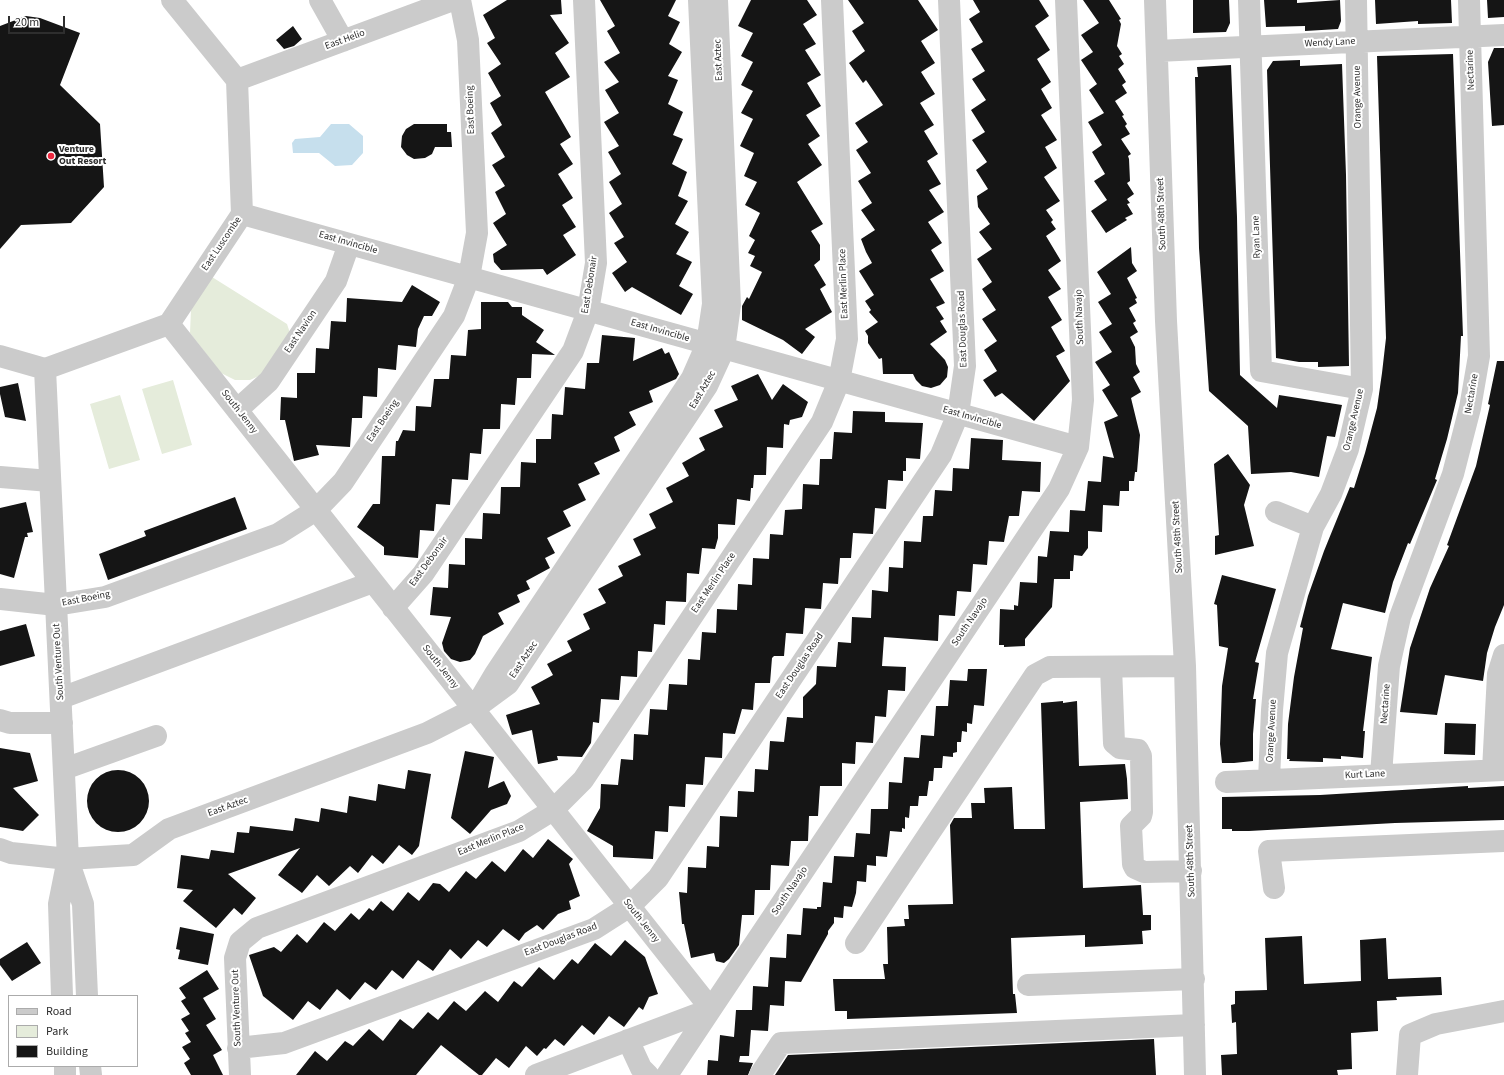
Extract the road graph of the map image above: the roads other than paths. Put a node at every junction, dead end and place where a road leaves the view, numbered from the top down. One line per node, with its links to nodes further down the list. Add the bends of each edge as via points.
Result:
1 (172, 0): 21 (street)
2 (320, 0): 17 (street)
3 (453, 0): 17 (street, East Helio)
4 (460, 0): 24 (street, East Boeing, via 468,40 477,233)
5 (584, 0): 25 (street, East Debonair, via 596,263)
6 (699, 0): 27 (street, East Aztec)
7 (717, 0): 27 (street, East Aztec, via 730,305)
8 (832, 0): 30 (street, East Merlin Place, via 847,339)
9 (949, 0): 33 (street, East Douglas Road, via 965,366)
10 (1066, 0): 34 (street, South Navajo, via 1083,400)
11 (1155, 0): 20 (street, South 48th Street)
12 (1249, 0): 19 (street, Ryan Lane)
13 (1356, 0): 18 (street, Orange Avenue)
14 (1469, 0): 16 (street, Nectarine)
15 (1504, 35): 16 (street, Wendy Lane)
16 (1470, 37): 18 (street, Wendy Lane); 54 (street, Nectarine, via 1479,356 1470,408 1453,474 1400,617 1389,666)
17 (343, 41): 21 (street, East Helio)
18 (1358, 42): 19 (street, Wendy Lane); 31 (street, Orange Avenue)
19 (1250, 46): 20 (street, Wendy Lane); 31 (street, Ryan Lane, via 1261,371)
20 (1157, 50): 45 (street, South 48th Street, via 1166,321)
21 (237, 80): 22 (street, East Luscombe)
22 (242, 214): 23 (street, East Invincible); 26 (street, East Luscombe)
23 (349, 244): 24 (street, East Invincible); 32 (street, East Navion, via 336,280 269,382)
24 (469, 277): 25 (street, East Invincible); 37 (street, East Boeing, via 454,316 343,482)
25 (588, 311): 27 (street, East Invincible); 43 (street, East Debonair, via 573,351 423,574)
26 (169, 324): 29 (street); 32 (street, South Jenny)
27 (716, 346): 30 (street, East Invincible); 48 (street, East Aztec, via 707,386 508,684)
28 (0, 356): 29 (street)
29 (45, 369): 36 (street, South Venture Out)
30 (839, 380): 33 (street, East Invincible); 57 (street, East Merlin Place, via 822,422 583,780)
31 (1362, 389): 39 (street, Orange Avenue, via 1348,449 1331,494)
32 (237, 410): 37 (street, South Jenny)
33 (958, 414): 34 (street, East Invincible); 63 (street, East Douglas Road, via 937,461 658,878)
34 (1078, 447): 70 (street, South Navajo, via 1058,488)
35 (0, 478): 36 (street)
36 (50, 481): 42 (street, South Venture Out)
37 (316, 510): 40 (street, South Jenny); 42 (street, East Boeing, via 278,534 105,597)
38 (1276, 512): 39 (street)
39 (1313, 527): 55 (street, Orange Avenue, via 1277,653)
40 (373, 582): 43 (street, South Jenny); 47 (street)
41 (0, 599): 42 (street, East Boeing)
42 (56, 605): 47 (street, South Venture Out)
43 (393, 608): 48 (street, South Jenny)
44 (1504, 655): 53 (street, via 1498,674)
45 (1185, 666): 46 (street); 61 (street, South 48th Street)
46 (1111, 667): 61 (street, via 1114,743 1120,748 1138,750 1141,756 1142,812 1131,826 1133,864 1135,868 1144,872); 65 (street, via 1050,667 1035,676)
47 (60, 698): 50 (street, South Venture Out)
48 (474, 709): 57 (street, South Jenny); 60 (street, East Aztec, via 427,733 169,829 132,855)
49 (0, 720): 50 (street, via 10,723)
50 (62, 723): 52 (street, South Venture Out)
51 (156, 736): 52 (street)
52 (64, 769): 60 (street, South Venture Out)
53 (1499, 770): 54 (street, Kurt Lane)
54 (1381, 775): 55 (street, Kurt Lane)
55 (1269, 780): 56 (street, Kurt Lane)
56 (1226, 782)
57 (553, 810): 63 (street, South Jenny); 64 (street, East Merlin Place, via 519,831 257,928)
58 (1504, 841): 62 (street, via 1269,851)
59 (0, 849): 60 (street, East Aztec)
60 (68, 859): 68 (street, South Venture Out, via 83,904); 69 (street, South Venture Out, via 60,904)
61 (1191, 871): 66 (street, South 48th Street)
62 (1274, 888)
63 (630, 906): 70 (street, South Jenny); 74 (street, East Douglas Road, via 594,929 284,1043)
64 (240, 942): 74 (street, South Venture Out, via 235,958)
65 (856, 943)
66 (1194, 979): 67 (street); 72 (street, South 48th Street)
67 (1028, 985)
68 (87, 988): 69 (street)
69 (62, 995)
70 (711, 1009): 73 (street); 78 (street, South Navajo)
71 (1504, 1010): 81 (street, via 1436,1024 1410,1035)
72 (1194, 1025): 79 (street, via 781,1043); 80 (street, South 48th Street)
73 (628, 1040): 76 (street); 77 (street, via 641,1068)
74 (238, 1048): 75 (street, South Venture Out)
75 (240, 1075)
76 (536, 1075)
77 (648, 1075)
78 (667, 1075)
79 (760, 1075)
80 (1195, 1075)
81 (1407, 1075)

